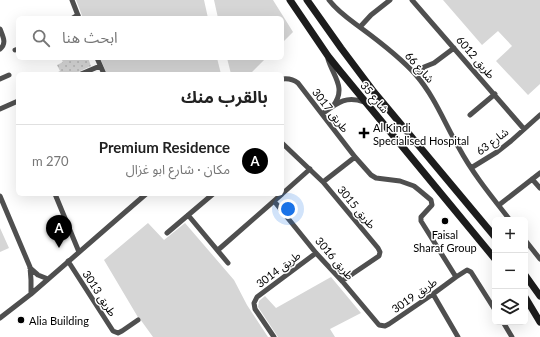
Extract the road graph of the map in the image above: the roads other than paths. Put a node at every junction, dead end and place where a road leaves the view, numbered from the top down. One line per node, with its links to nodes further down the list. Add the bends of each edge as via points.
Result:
1 (72, 0): 7 (street)
2 (290, 0): 12 (main road, شارع 35)
3 (329, 0): 8 (street, شارع 66, via 344,16)
4 (390, 0): 8 (street)
5 (412, 0): 10 (street, طريق 6012)
6 (308, 1): 49 (main road, شارع 35, via 374,92)
7 (79, 16)
8 (360, 27): 18 (street, شارع 66)
9 (0, 29): 11 (street, via 4,41 4,46)
10 (454, 48): 18 (street); 21 (street, طريق 6012)
11 (0, 49)
12 (328, 56): 22 (main road, شارع 35); 24 (street, via 340,89)
13 (98, 60): 14 (street)
14 (100, 66): 15 (street); 16 (street)
15 (86, 72)
16 (103, 72)
17 (9, 75): 19 (street)
18 (416, 75): 32 (street, شارع 66)
19 (0, 78)
20 (284, 79): 26 (street, طريق 3017, via 289,78 298,83)
21 (495, 94): 28 (street); 29 (street, طريق 6012)
22 (365, 102): 24 (street, via 348,99); 54 (main road, شارع 35)
23 (16, 103): 25 (street)
24 (333, 106): 26 (street)
25 (0, 109)
26 (322, 114): 31 (street, طريق 3017)
27 (540, 114): 29 (street, شارع 63)
28 (470, 115)
29 (524, 129): 32 (street, شارع 63, via 497,152)
30 (284, 145): 33 (street, طريق 3015)
31 (356, 157): 36 (street); 59 (street, طريق 3017, via 368,173 376,178 407,183 431,200 432,205 421,217 421,221)
32 (472, 168): 45 (street, شارع 66)
33 (310, 169): 36 (street, طريق 3015); 38 (street)
34 (540, 173): 35 (street)
35 (532, 179): 37 (street); 45 (street)
36 (323, 182): 62 (street, طريق 3015, via 380,252 379,256)
37 (540, 188)
38 (284, 192)
39 (0, 196): 58 (street)
40 (56, 196): 52 (street)
41 (144, 196): 52 (street)
42 (211, 196): 46 (street)
43 (280, 196): 44 (street)
44 (274, 201): 51 (street); 53 (street, طريق 3016)
45 (499, 205): 47 (street, شارع 66)
46 (188, 215): 48 (street); 51 (street)
47 (508, 217)
48 (167, 233)
49 (492, 233)
50 (528, 244): 55 (street)
51 (218, 250): 57 (street)
52 (78, 252): 56 (street)
53 (316, 253): 62 (street, طريق 3016); 73 (street, طريق 3014, via 257,297 255,309)
54 (492, 255)
55 (540, 259)
56 (68, 261): 60 (street); 69 (street, طريق 3013, via 114,331 122,332)
57 (228, 263)
58 (30, 267): 60 (street, via 38,275); 63 (street)
59 (456, 277): 64 (street, طريق 3019); 67 (street, طريق 3019, via 469,271)
60 (48, 279): 63 (street)
61 (528, 279): 65 (main road)
62 (342, 282): 72 (street, طريق 3016, via 376,323)
63 (31, 294): 68 (street)
64 (433, 294): 72 (street, طريق 3019, via 389,324); 74 (street)
65 (540, 296)
66 (528, 302): 70 (main road)
67 (492, 306)
68 (0, 318)
69 (138, 320)
70 (540, 322)
71 (505, 325): 75 (street)
72 (382, 326)
73 (274, 337)
74 (458, 337)
75 (512, 337)

